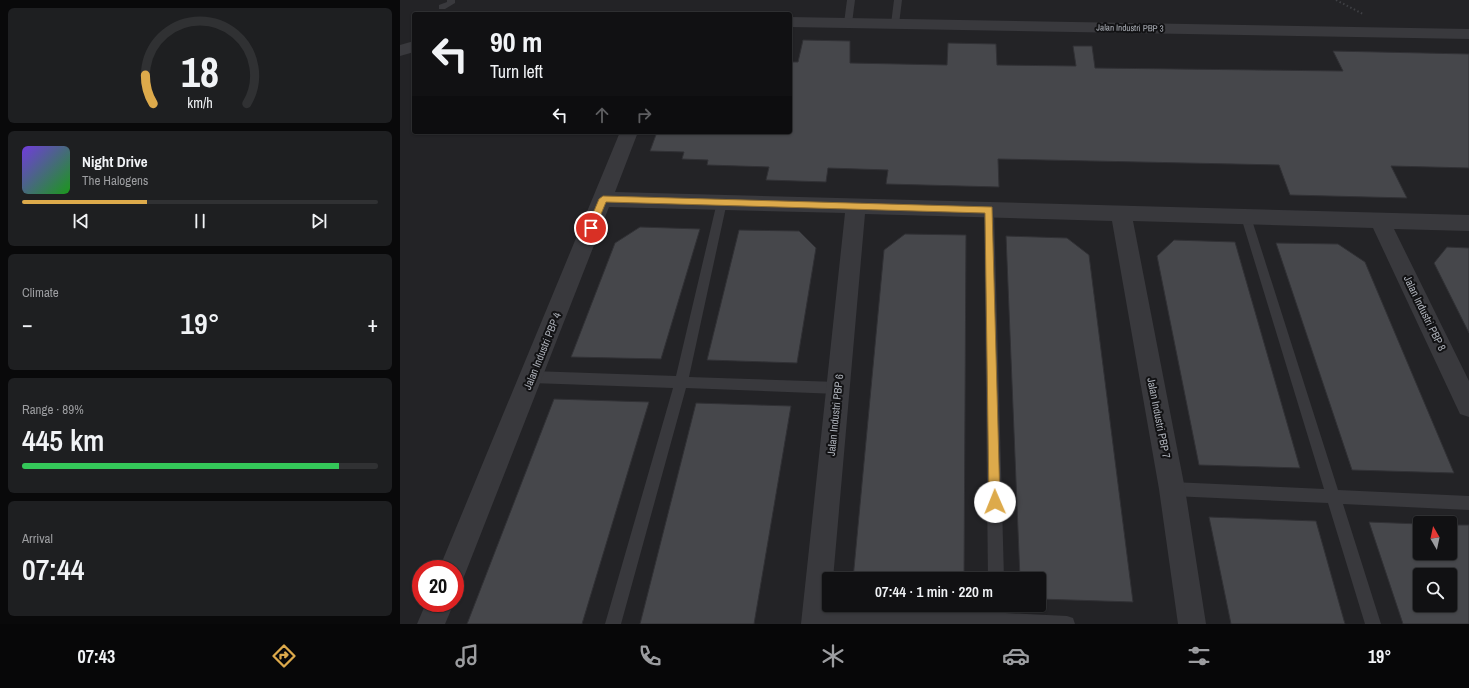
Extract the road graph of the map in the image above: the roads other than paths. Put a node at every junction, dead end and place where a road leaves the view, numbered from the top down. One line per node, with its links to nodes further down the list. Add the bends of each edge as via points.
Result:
1 (451, 0): 4 (lane)
2 (851, 0): 6 (lane)
3 (898, 0): 7 (lane)
4 (442, 7)
5 (792, 22): 6 (street, Jalan Industri PBP 3)
6 (848, 23): 7 (street, Jalan Industri PBP 3)
7 (895, 24): 8 (street, Jalan Industri PBP 3)
8 (1469, 34)
9 (412, 47): 10 (street)
10 (400, 51)
11 (628, 134): 12 (street, Jalan Industri PBP 4)
12 (603, 199): 13 (street); 20 (street, Jalan Industri PBP 4)
13 (722, 202): 14 (street); 21 (lane)
14 (856, 206): 15 (street); 22 (street, Jalan Industri PBP 6)
15 (989, 210): 16 (street); 28 (lane)
16 (1120, 213): 17 (street); 24 (street, Jalan Industri PBP 7)
17 (1246, 217): 18 (street); 25 (lane)
18 (1380, 221): 19 (street); 23 (street, Jalan Industri PBP 8)
19 (1469, 223)
20 (532, 377): 21 (lane); 27 (street, Jalan Industri PBP 4)
21 (681, 382): 22 (lane); 33 (lane)
22 (838, 388): 31 (street, Jalan Industri PBP 6)
23 (1469, 406)
24 (1172, 489): 25 (lane); 35 (street, Jalan Industri PBP 7)
25 (1334, 497): 26 (lane); 36 (lane)
26 (1469, 503)
27 (457, 560)
28 (996, 572)
29 (436, 612): 32 (street)
30 (997, 613): 31 (lane); 34 (lane)
31 (815, 622)
32 (431, 624)
33 (613, 624)
34 (1067, 624)
35 (1192, 624)
36 (1373, 624)

